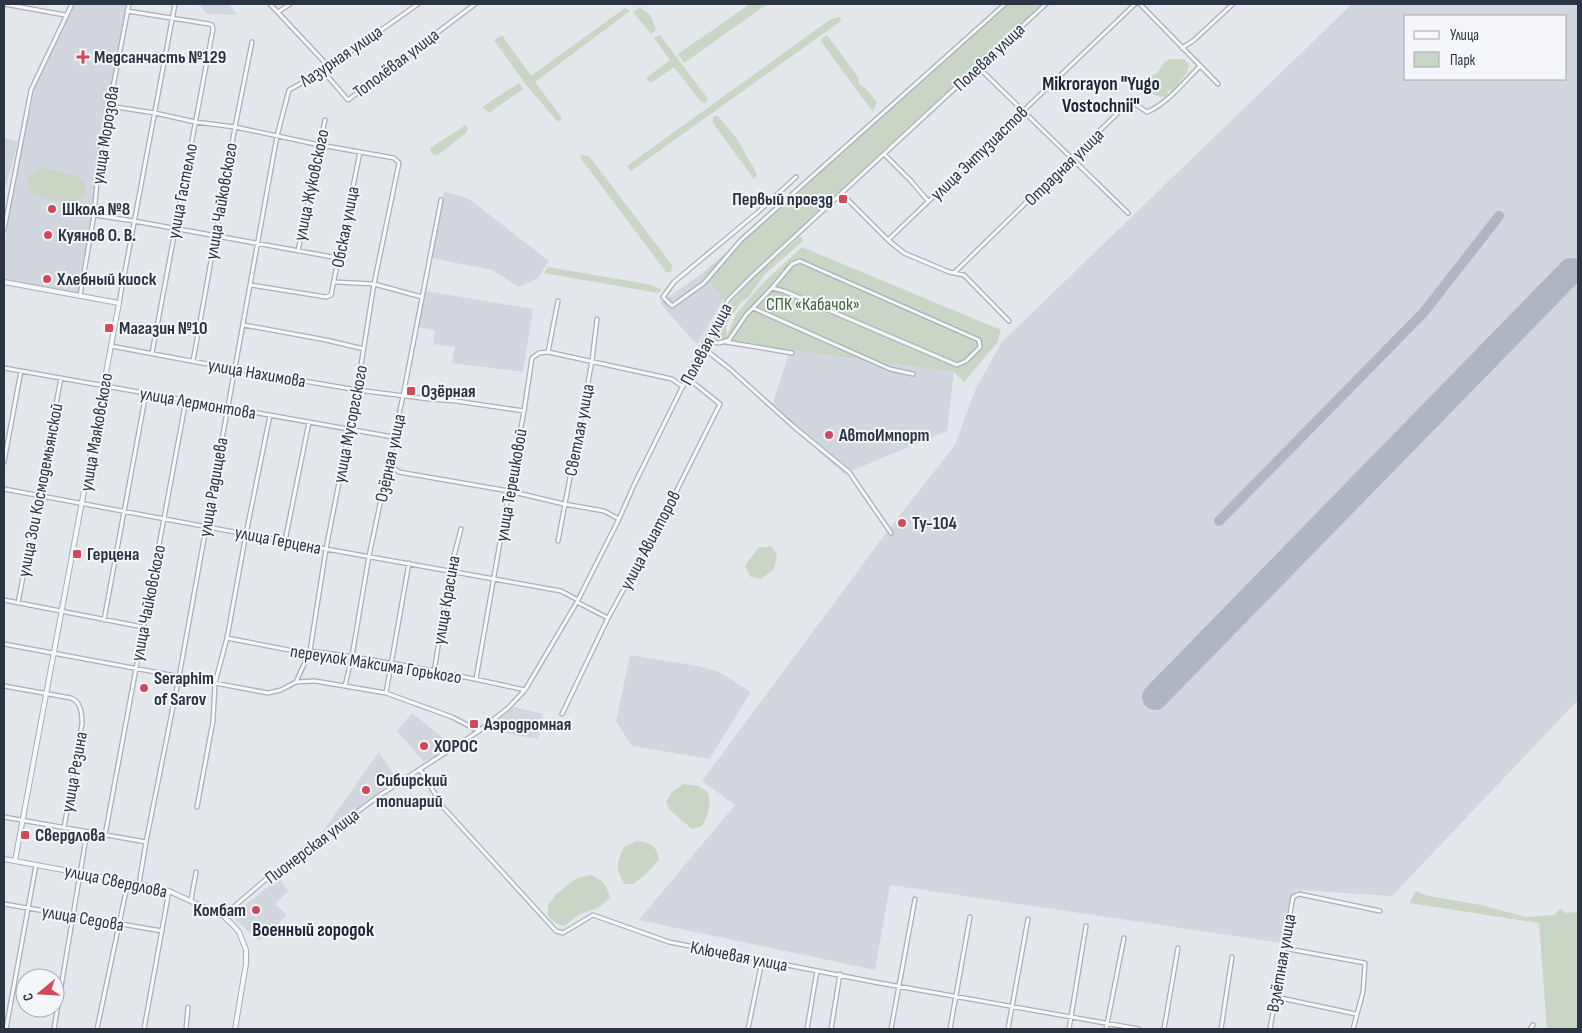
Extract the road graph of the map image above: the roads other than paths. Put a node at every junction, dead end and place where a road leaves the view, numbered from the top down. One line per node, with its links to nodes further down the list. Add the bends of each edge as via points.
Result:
1 (4, 4): 16 (street)
2 (72, 4): 16 (street)
3 (129, 4): 14 (street, улица Морозова)
4 (176, 4): 17 (street, улица Маяковского)
5 (270, 4): 15 (street)
6 (290, 4): 15 (street)
7 (418, 4): 21 (street, Лазурная улица)
8 (475, 4): 23 (street, Тополёвая улица, via 348,100)
9 (1005, 4): 37 (street, via 741,240 704,283 672,306 663,297 674,282)
10 (1046, 4): 22 (street, Полевая улица)
11 (1135, 4): 27 (street, улица Энтузиастов)
12 (1140, 4): 19 (street)
13 (1233, 4): 19 (street)
14 (127, 11): 17 (street); 26 (street, улица Морозова)
15 (278, 12): 21 (street)
16 (65, 15): 45 (street, via 31,90 8,196)
17 (173, 18): 28 (street, улица Маяковского); 30 (street, улица Гастелло, via 209,24 213,29)
18 (252, 42): 31 (street, улица Чайковского)
19 (1182, 48): 20 (street)
20 (1200, 66): 24 (street); 36 (street, Отрадная улица, via 1150,111 1130,103 1125,106)
21 (329, 67): 23 (street, Лазурная улица)
22 (978, 67): 27 (street); 35 (street, Полевая улица)
23 (323, 71): 25 (street, Лазурная улица)
24 (1218, 84)
25 (289, 90): 32 (street, улица Радищева)
26 (109, 106): 28 (street); 42 (street, улица Морозова, via 99,160)
27 (1024, 110): 36 (street); 40 (street, улица Энтузиастов)
28 (155, 113): 30 (street); 43 (street, улица Маяковского)
29 (325, 120): 33 (street, улица Жуковского)
30 (195, 122): 31 (street); 44 (street, улица Гастелло)
31 (235, 128): 32 (street); 46 (street, улица Чайковского)
32 (278, 136): 33 (street); 48 (street, улица Радищева)
33 (320, 145): 34 (street); 49 (street, улица Жуковского)
34 (360, 152): 50 (street, Обская улица); 55 (street, улица Мусоргского, via 394,158 399,163)
35 (884, 154): 38 (street, Полевая улица); 40 (street)
36 (1072, 158): 41 (street); 51 (street, Отрадная улица)
37 (796, 177)
38 (842, 194): 47 (street); 65 (street, Полевая улица, via 728,300)
39 (441, 200): 58 (street, Озёрная улица)
40 (929, 201): 47 (street, улица Энтузиастов)
41 (1128, 213)
42 (94, 215): 43 (street); 57 (street, улица Морозова)
43 (134, 221): 44 (street); 60 (street, улица Маяковского)
44 (175, 228): 46 (street); 71 (street, улица Гастелло)
45 (4, 230)
46 (214, 237): 48 (street); 73 (street, улица Чайковского)
47 (888, 240): 51 (street, via 904,253)
48 (258, 243): 49 (street); 54 (street, улица Радищева)
49 (298, 251): 50 (street)
50 (338, 258): 53 (street, Обская улица)
51 (954, 273): 63 (street, via 964,275)
52 (4, 282): 57 (street)
53 (335, 282): 54 (street, Обская улица, via 332,294 326,297); 55 (street)
54 (251, 284): 64 (street, улица Радищева)
55 (374, 284): 58 (street); 69 (street, улица Мусоргского)
56 (772, 288): 56 (street, via 792,264 800,261 979,340 980,347 966,362 957,365); 61 (street)
57 (80, 296): 60 (street)
58 (422, 297): 85 (street, Озёрная улица)
59 (558, 301): 70 (street)
60 (119, 303): 67 (street, улица Маяковского)
61 (753, 308): 66 (street); 78 (street, via 890,369)
62 (597, 319): 74 (street, Светлая улица)
63 (1009, 321)
64 (244, 325): 69 (street); 76 (street, улица Радищева)
65 (705, 341): 66 (street); 68 (street, Полевая улица)
66 (725, 342): 72 (street)
67 (111, 346): 71 (street, улица Нахимова); 81 (street, улица Маяковского)
68 (702, 347): 80 (street, Полевая улица); 105 (street, via 849,472)
69 (364, 349): 83 (street, улица Мусоргского)
70 (548, 352): 74 (street); 88 (street, улица Терешковой, via 539,352 532,358)
71 (152, 353): 73 (street, улица Нахимова)
72 (792, 353)
73 (192, 361): 76 (street, улица Нахимова)
74 (592, 361): 82 (street, via 672,380); 99 (street, Светлая улица)
75 (4, 368): 77 (street, улица Лермонтова)
76 (234, 369): 83 (street, улица Нахимова); 87 (street, улица Радищева)
77 (21, 371): 79 (street, улица Лермонтова); 93 (street)
78 (913, 374)
79 (61, 378): 81 (street, улица Лермонтова); 97 (street, улица Зои Космодемьянской)
80 (687, 381): 82 (street, Полевая улица); 118 (street, улица Авиаторов, via 720,404)
81 (104, 386): 84 (street, улица Лермонтова); 98 (street, улица Маяковского)
82 (683, 388): 102 (street, Полевая улица)
83 (357, 390): 85 (street, улица Нахимова); 91 (street, улица Мусоргского)
84 (146, 393): 86 (street, улица Лермонтова); 100 (street)
85 (403, 396): 88 (street, улица Нахимова); 92 (street, Озёрная улица)
86 (186, 400): 87 (street, улица Лермонтова); 101 (street, улица Чайковского)
87 (228, 408): 89 (street, улица Лермонтова); 103 (street, улица Радищева)
88 (524, 411): 96 (street, улица Терешковой)
89 (270, 415): 90 (street, улица Лермонтова); 106 (street)
90 (309, 422): 91 (street, улица Лермонтова); 107 (street)
91 (349, 430): 92 (street, улица Лермонтова); 109 (street, улица Мусоргского)
92 (393, 438): 94 (street, Озёрная улица)
93 (4, 462)
94 (388, 464): 96 (street, via 400,472); 110 (street, Озёрная улица)
95 (4, 489): 97 (street, улица Герцена)
96 (509, 491): 99 (street); 113 (street, улица Терешковой)
97 (39, 496): 98 (street, улица Герцена); 116 (street, улица Зои Космодемьянской)
98 (83, 504): 100 (street, улица Герцена); 117 (street, улица Маяковского)
99 (564, 504): 102 (street, via 604,510); 108 (street, Светлая улица)
100 (124, 512): 101 (street, улица Герцена); 119 (street)
101 (164, 519): 103 (street, улица Герцена); 120 (street, улица Чайковского)
102 (619, 519): 115 (street, Полевая улица)
103 (206, 526): 106 (street, улица Герцена); 129 (street, улица Радищева)
104 (461, 530): 112 (street, улица Красина)
105 (891, 533)
106 (246, 534): 107 (street, улица Герцена); 121 (street)
107 (285, 541): 109 (street, улица Герцена)
108 (558, 541)
109 (326, 549): 110 (street, улица Герцена); 123 (street, улица Мусоргского)
110 (369, 556): 111 (street, улица Герцена); 125 (street, Озёрная улица)
111 (409, 564): 112 (street, улица Герцена); 126 (street)
112 (450, 571): 113 (street, улица Герцена); 128 (street, улица Красина)
113 (494, 578): 115 (street, улица Герцена, via 561,590); 130 (street, улица Терешковой)
114 (4, 600): 116 (street)
115 (577, 601): 118 (street, улица Герцена); 135 (street, Полевая улица)
116 (18, 603): 117 (street)
117 (63, 611): 119 (street); 124 (street, улица Маяковского)
118 (608, 618): 138 (street, улица Авиаторов)
119 (104, 620): 120 (street)
120 (143, 627): 127 (street, улица Чайковского)
121 (227, 638): 123 (street, переулок Максима Горького, via 304,653); 132 (street)
122 (4, 644): 124 (street)
123 (310, 651): 125 (street, переулок Максима Горького); 131 (street, улица Мусоргского)
124 (53, 653): 127 (street); 137 (street, улица Маяковского)
125 (352, 656): 126 (street, переулок Максима Горького); 134 (street, Озёрная улица)
126 (391, 664): 128 (street, переулок Максима Горького); 136 (street)
127 (136, 668): 129 (street); 146 (street, улица Чайковского)
128 (434, 672): 130 (street, переулок Максима Горького)
129 (179, 676): 132 (street); 147 (street, улица Радищева)
130 (476, 679): 135 (street, переулок Максима Горького)
131 (296, 682): 132 (street, via 268,693); 134 (street, via 315,681)
132 (215, 683): 141 (street, via 213,721)
133 (4, 686): 137 (street)
134 (345, 686): 136 (street)
135 (525, 690): 139 (street, Полевая улица)
136 (386, 693): 139 (street, via 452,717)
137 (46, 694): 143 (street, улица Маяковского); 144 (street, улица Резина, via 75,700 82,716)
138 (562, 714)
139 (479, 731): 140 (street, Пионерская улица)
140 (420, 768): 162 (street, Пионерская улица, via 310,846); 172 (street, Ключевая улица, via 444,807 556,931 562,933 593,916 669,942)
141 (198, 807)
142 (4, 817): 143 (street)
143 (23, 820): 144 (street); 149 (street, улица Маяковского)
144 (64, 828): 145 (street)
145 (87, 832): 146 (street); 152 (street)
146 (105, 835): 147 (street)
147 (146, 842): 154 (street, улица Радищева)
148 (4, 859): 149 (street, улица Свердлова)
149 (15, 861): 150 (street, улица Свердлова)
150 (36, 865): 152 (street, улица Свердлова); 159 (street)
151 (196, 872): 157 (street)
152 (80, 874): 153 (street, улица Свердлова); 161 (street)
153 (128, 882): 154 (street, улица Свердлова); 165 (street)
154 (139, 884): 155 (street, улица Свердлова)
155 (169, 891): 157 (street, улица Свердлова); 167 (street)
156 (915, 899): 175 (street)
157 (190, 900): 162 (street, улица Свердлова)
158 (4, 904): 159 (street, улица Седова)
159 (28, 909): 161 (street, улица Седова); 184 (street)
160 (1380, 911): 170 (street, Взлётная улица, via 1299,894 1293,897)
161 (73, 916): 165 (street, улица Седова); 185 (street)
162 (223, 916): 189 (street, via 239,932 246,950)
163 (970, 917): 176 (street)
164 (1028, 919): 179 (street)
165 (119, 925): 167 (street, улица Седова); 186 (street)
166 (1086, 926): 181 (street)
167 (162, 932): 187 (street)
168 (1124, 938): 182 (street)
169 (1178, 948): 199 (street)
170 (1283, 948): 177 (street, Взлётная улица); 180 (street, via 1365,963 1363,992)
171 (1232, 957): 200 (street)
172 (762, 960): 173 (street, Ключевая улица); 190 (street)
173 (817, 971): 174 (street, Ключевая улица); 191 (street)
174 (840, 974): 175 (street, Ключевая улица); 192 (street)
175 (900, 985): 176 (street, Ключевая улица); 193 (street)
176 (957, 996): 179 (street, Ключевая улица); 194 (street)
177 (1276, 997): 180 (street); 201 (street, Взлётная улица)
178 (188, 1007): 188 (street)
179 (1012, 1007): 181 (street, Ключевая улица); 195 (street)
180 (1356, 1014): 202 (street)
181 (1071, 1017): 182 (street, Ключевая улица); 196 (street)
182 (1107, 1023): 197 (street); 198 (street, Ключевая улица)
183 (1533, 1025): 203 (street)
184 (6, 1029)
185 (54, 1029)
186 (97, 1029)
187 (144, 1029)
188 (186, 1029)
189 (235, 1029)
190 (748, 1029)
191 (807, 1029)
192 (831, 1029)
193 (891, 1029)
194 (950, 1029)
195 (1008, 1029)
196 (1068, 1029)
197 (1106, 1029)
198 (1139, 1029)
199 (1164, 1029)
200 (1221, 1029)
201 (1270, 1029)
202 (1353, 1029)
203 (1530, 1029)

